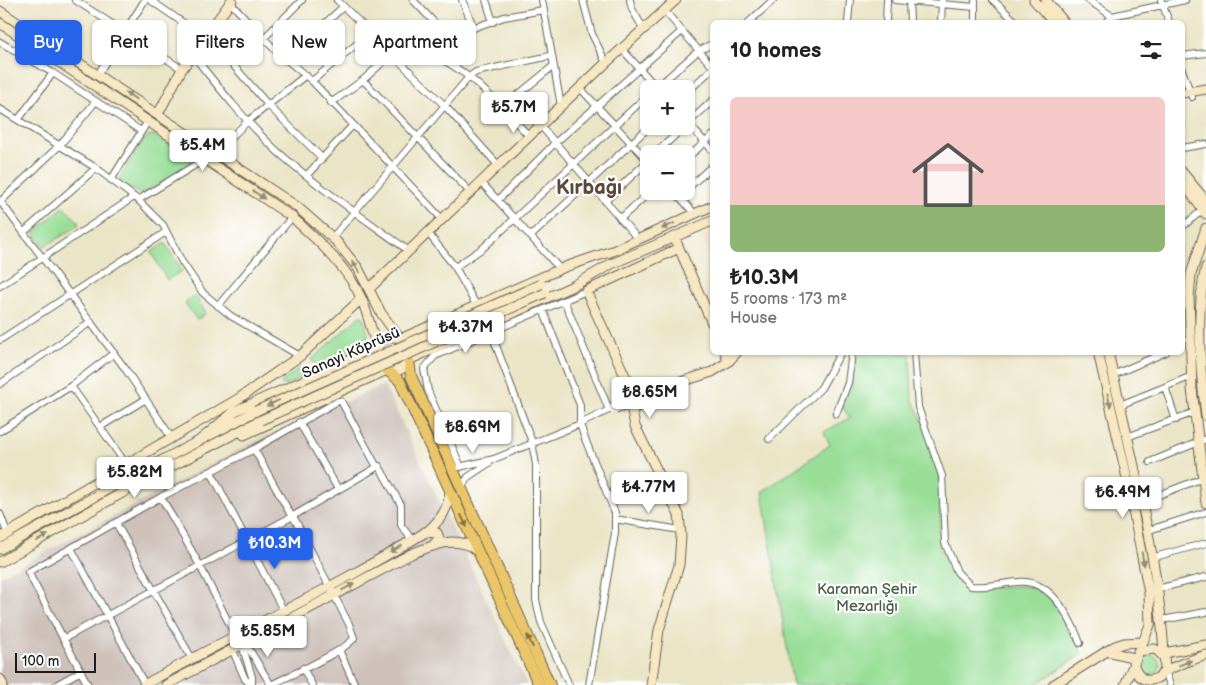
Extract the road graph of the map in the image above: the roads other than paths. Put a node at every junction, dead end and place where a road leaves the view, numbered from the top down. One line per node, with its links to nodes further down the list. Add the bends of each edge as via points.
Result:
1 (75, 0): 32 (street)
2 (145, 0): 33 (street)
3 (150, 0): 34 (street)
4 (302, 0): 57 (street)
5 (336, 0): 27 (street)
6 (413, 0): 38 (street)
7 (462, 0): 39 (street)
8 (542, 0): 28 (street)
9 (583, 0): 68 (street, via 592,34)
10 (630, 0): 55 (street)
11 (773, 0): 40 (street)
12 (850, 0): 41 (street)
13 (887, 0): 42 (street)
14 (895, 0): 22 (street)
15 (993, 0): 30 (street)
16 (1034, 0): 48 (main road)
17 (1046, 0): 49 (main road)
18 (1088, 0): 31 (street)
19 (1182, 0): 25 (street)
20 (230, 1): 35 (main road); 57 (street)
21 (488, 1): 52 (street)
22 (909, 1): 23 (street); 43 (street)
23 (942, 2): 24 (street); 44 (street)
24 (975, 3): 45 (street)
25 (1162, 3): 31 (street); 51 (street)
26 (670, 4): 55 (main road); 56 (street)
27 (343, 7): 36 (street); 37 (street)
28 (543, 10): 52 (street); 65 (street)
29 (0, 11): 83 (main road)
30 (1006, 13): 46 (street); 47 (street)
31 (1112, 16): 50 (street)
32 (106, 20)
33 (131, 20)
34 (181, 20)
35 (216, 20)
36 (329, 20)
37 (356, 20)
38 (432, 20)
39 (471, 20)
40 (751, 20)
41 (847, 20)
42 (886, 20)
43 (910, 20)
44 (941, 20)
45 (974, 20)
46 (1008, 20)
47 (1014, 20)
48 (1051, 20)
49 (1062, 20)
50 (1108, 20)
51 (1168, 20)
52 (492, 22): 54 (street)
53 (0, 23): 108 (main road)
54 (476, 27)
55 (643, 28): 62 (main road)
56 (682, 31): 63 (street); 80 (street)
57 (264, 38): 61 (street)
58 (0, 42): 82 (street)
59 (355, 45): 89 (street)
60 (710, 45): 63 (street)
61 (273, 47)
62 (622, 48): 68 (main road); 80 (street)
63 (698, 50): 77 (street); 88 (street)
64 (1206, 53): 66 (street)
65 (550, 56): 78 (street); 85 (street, via 476,72)
66 (1185, 56)
67 (167, 59): 79 (street)
68 (606, 63): 91 (main road)
69 (103, 65): 83 (street)
70 (185, 65): 79 (main road)
71 (201, 65): 109 (street)
72 (232, 65): 100 (street)
73 (295, 65): 84 (street)
74 (380, 65): 86 (street)
75 (403, 65): 99 (street)
76 (451, 65): 85 (street)
77 (710, 65)
78 (552, 67): 101 (street); 103 (street)
79 (182, 69): 105 (main road)
80 (641, 69): 87 (street); 102 (street)
81 (710, 70): 90 (street)
82 (52, 73): 95 (street); 107 (street)
83 (98, 74): 105 (main road, one-way to 83)
84 (306, 75): 89 (street); 100 (street)
85 (469, 77): 99 (street); 103 (street)
86 (363, 80): 97 (street); 115 (street)
87 (650, 80)
88 (665, 80)
89 (312, 81): 97 (street)
90 (695, 84)
91 (580, 88): 101 (main road); 102 (street)
92 (1206, 89): 93 (main road)
93 (1187, 95): 94 (main road)
94 (1206, 95)
95 (96, 101): 113 (street); 124 (street)
96 (640, 102): 110 (street)
97 (331, 103): 112 (street)
98 (710, 103): 106 (street)
99 (444, 105): 115 (street); 133 (street)
100 (269, 106): 109 (street); 131 (street)
101 (561, 106): 111 (main road)
102 (598, 107): 110 (street); 121 (street)
103 (502, 108): 118 (street)
104 (0, 109): 107 (street)
105 (158, 114): 129 (main road)
106 (695, 116)
107 (18, 120): 124 (street)
108 (148, 121): 113 (street); 132 (main road)
109 (248, 121): 129 (street); 139 (street)
110 (616, 124): 122 (street); 134 (street)
111 (540, 125): 118 (main road); 121 (street)
112 (352, 126): 131 (street); 135 (street)
113 (141, 131): 141 (street)
114 (695, 133): 120 (street)
115 (418, 135): 135 (street); 146 (street)
116 (641, 135): 122 (street)
117 (675, 135): 125 (street)
118 (528, 136): 133 (main road)
119 (710, 138): 120 (street)
120 (705, 142): 126 (street); 128 (street)
121 (555, 143): 134 (street); 148 (street)
122 (632, 144): 130 (street); 144 (street)
123 (1206, 144): 127 (street)
124 (60, 145): 136 (street); 152 (street)
125 (664, 145)
126 (710, 148)
127 (1185, 148)
128 (695, 151)
129 (216, 152): 169 (main road, via 296,206)
130 (640, 152)
131 (322, 156): 139 (street)
132 (205, 159): 147 (street); 157 (main road, one-way to 157)
133 (498, 165): 142 (main road)
134 (574, 165): 144 (street); 158 (street)
135 (391, 166): 155 (street); 160 (street)
136 (96, 168): 141 (street); 164 (street)
137 (640, 168): 151 (street)
138 (710, 168): 143 (street)
139 (306, 175): 155 (street)
140 (1185, 177): 154 (main road)
141 (111, 180): 147 (street)
142 (481, 182): 146 (main road); 148 (street)
143 (695, 182)
144 (590, 184): 151 (street); 167 (street)
145 (1185, 185): 154 (main road)
146 (470, 192): 160 (main road)
147 (136, 198): 165 (street); 174 (street)
148 (498, 200): 158 (street)
149 (641, 200): 159 (street)
150 (682, 200): 156 (street)
151 (605, 201): 159 (street)
152 (0, 202): 164 (street)
153 (710, 207): 156 (main road)
154 (1205, 208): 162 (street)
155 (354, 211): 169 (street); 172 (street)
156 (695, 214): 170 (main road, one-way to 170)
157 (292, 216): 185 (main road, via 321,244); 189 (street)
158 (515, 218): 167 (street); 176 (street, via 483,248)
159 (620, 219): 170 (street)
160 (442, 220): 166 (main road)
161 (710, 222): 168 (main road)
162 (1185, 223)
163 (1206, 228): 179 (main road)
164 (24, 232): 174 (street)
165 (166, 232): 184 (street); 189 (street, via 193,281)
166 (428, 233): 172 (main road); 176 (street)
167 (531, 236): 177 (street)
168 (674, 236): 171 (main road); 175 (main road)
169 (332, 238): 181 (main road, one-way to 169, via 358,268)
170 (638, 239): 173 (main road)
171 (679, 248): 183 (main road); 193 (main road)
172 (409, 251): 181 (main road)
173 (612, 252): 177 (main road); 182 (main road)
174 (42, 257): 180 (street); 184 (street)
175 (613, 263): 182 (main road); 196 (main road)
176 (455, 267): 188 (street)
177 (560, 269): 188 (main road)
178 (1205, 272): 179 (main road); 187 (main road)
179 (1187, 276): 191 (main road)
180 (0, 286)
181 (370, 288): 192 (main road)
182 (543, 288): 237 (main road, Sanayi Köprüsü, one-way to 237, bridge, via 256,412); 240 (main road, Sanayi Köprüsü, bridge)
183 (586, 291): 186 (street); 223 (main road, via 626,378 633,382)
184 (69, 293): 195 (street); 198 (street)
185 (361, 299): 194 (main road); 210 (main road)
186 (564, 300): 190 (street); 225 (street)
187 (1204, 302): 219 (main road)
188 (476, 305): 197 (main road)
189 (218, 306): 210 (street)
190 (543, 310): 196 (street); 231 (street, via 580,405)
191 (1186, 312): 199 (main road)
192 (381, 313): 194 (main road, via 377,323); 197 (main road)
193 (710, 318)
194 (368, 319): 200 (main road)
195 (91, 322): 201 (street); 218 (street)
196 (489, 328): 211 (main road); 239 (street); 247 (street, via 435,356 424,369 428,391)
197 (400, 339): 200 (main road, via 384,340); 211 (main road, via 410,350)
198 (0, 340)
199 (1187, 344): 216 (main road)
200 (378, 348): 213 (main road, via 377,359); 237 (main road, via 235,411)
201 (114, 353): 220 (street); 222 (street)
202 (726, 355): 212 (main road)
203 (734, 355): 212 (main road)
204 (839, 355): 236 (street, via 821,388)
205 (852, 355): 227 (street, via 848,383)
206 (914, 355): 286 (street, via 918,407 942,476 945,543 957,572 971,586 1025,581 1041,586 1069,617)
207 (1099, 355): 292 (main road, one-way to 292, via 1149,593 1150,625)
208 (1109, 355): 214 (main road)
209 (1153, 355): 214 (street)
210 (300, 356): 234 (main road, via 238,399)
211 (409, 360): 213 (main road, via 402,368); 215 (main road)
212 (728, 362): 223 (main road, via 712,372 668,386 659,385)
213 (387, 370): 217 (main road); 240 (main road, via 240,437)
214 (1114, 375): 224 (main road)
215 (411, 376): 217 (main road, via 403,375); 244 (main road)
216 (1192, 376): 221 (street); 226 (main road)
217 (400, 381): 253 (main road)
218 (0, 384)
219 (1204, 385): 228 (main road)
220 (70, 386): 232 (street); 233 (street)
221 (1165, 387): 224 (street); 229 (street)
222 (146, 400): 232 (street); 234 (street)
223 (634, 401): 225 (street, via 615,404); 262 (main road, via 639,416 635,426 679,515)
224 (1120, 405): 235 (main road)
225 (609, 410): 231 (street)
226 (1195, 412): 229 (street); 238 (main road)
227 (836, 414)
228 (1206, 416)
229 (1176, 420): 235 (street)
230 (298, 422): 241 (street); 246 (street, via 342,401); 252 (street)
231 (580, 424): 239 (street); 260 (street)
232 (100, 427): 245 (street)
233 (0, 431)
234 (171, 437): 245 (main road)
235 (1128, 437): 255 (main road)
236 (769, 439)
237 (200, 440): 249 (main road)
238 (1202, 441): 243 (street); 250 (main road)
239 (532, 442): 242 (street); 312 (street, via 536,465 536,606)
240 (206, 448): 274 (main road, one-way to 240)
241 (254, 449): 248 (street); 259 (street)
242 (494, 459): 247 (street); 251 (street, via 468,476)
243 (1150, 462)
244 (450, 464): 247 (street); 251 (main road)
245 (123, 466): 249 (street); 265 (main road)
246 (376, 467): 252 (street); 267 (street, via 379,466 398,498 401,525)
247 (461, 467)
248 (211, 472): 254 (street); 266 (street)
249 (128, 478): 271 (main road)
250 (1203, 478): 255 (street); 256 (main road)
251 (461, 488): 311 (main road, one-way to 251)
252 (338, 489): 259 (street)
253 (450, 491): 264 (main road, via 449,506); 272 (main road, one-way to 272)
254 (161, 497): 261 (street); 275 (street)
255 (1141, 502): 263 (main road)
256 (1206, 503)
257 (1206, 512): 263 (street)
258 (0, 514): 265 (street)
259 (292, 516): 266 (street); 279 (street)
260 (615, 519): 262 (street); 313 (street)
261 (116, 523): 270 (street); 278 (street)
262 (680, 530): 314 (main road, via 679,566 659,630)
263 (1146, 531): 273 (main road)
264 (425, 532): 267 (main road); 269 (main road, via 437,533 440,538)
265 (4, 536)
266 (247, 540): 275 (street); 280 (street)
267 (412, 540): 279 (main road, one-way to 279)
268 (1206, 543): 273 (street)
269 (433, 546): 272 (main road, via 455,541); 279 (main road, one-way to 269)
270 (71, 548): 282 (street); 285 (street, via 28,572)
271 (0, 549)
272 (478, 551): 310 (main road)
273 (1151, 558): 277 (main road)
274 (0, 562)
275 (199, 564): 278 (street); 284 (street)
276 (1206, 577): 277 (street)
277 (1157, 589): 283 (main road)
278 (153, 591): 282 (street); 295 (street)
279 (330, 591): 280 (main road); 287 (main road); 289 (street, via 354,638)
280 (283, 610): 284 (main road)
281 (1206, 612): 283 (street)
282 (108, 616): 285 (street); 304 (street)
283 (1162, 620): 294 (main road)
284 (234, 635): 287 (main road); 290 (main road); 295 (main road)
285 (63, 639): 297 (street)
286 (1080, 643)
287 (244, 644): 290 (main road); 306 (street); 307 (street)
288 (1206, 645): 294 (main road)
289 (339, 650): 296 (street); 309 (street)
290 (233, 651): 305 (main road); 306 (street)
291 (1106, 651): 292 (main road); 292 (main road, via 1124,643); 315 (main road)
292 (1137, 653): 294 (main road, via 1155,649); 300 (main road, via 1134,668 1140,677); 316 (main road)
293 (1206, 654): 298 (main road, one-way to 293)
294 (1164, 655): 298 (main road)
295 (192, 659): 304 (main road)
296 (303, 668): 307 (street); 308 (street)
297 (81, 671): 302 (street); 303 (street)
298 (1165, 671): 300 (main road); 317 (street)
299 (0, 679): 301 (main road)
300 (1153, 682)
301 (3, 685)
302 (56, 685)
303 (88, 685)
304 (144, 685)
305 (166, 685)
306 (252, 685)
307 (271, 685)
308 (312, 685)
309 (355, 685)
310 (539, 685)
311 (550, 685)
312 (569, 685)
313 (589, 685)
314 (651, 685)
315 (1053, 685)
316 (1125, 685)
317 (1170, 685)

